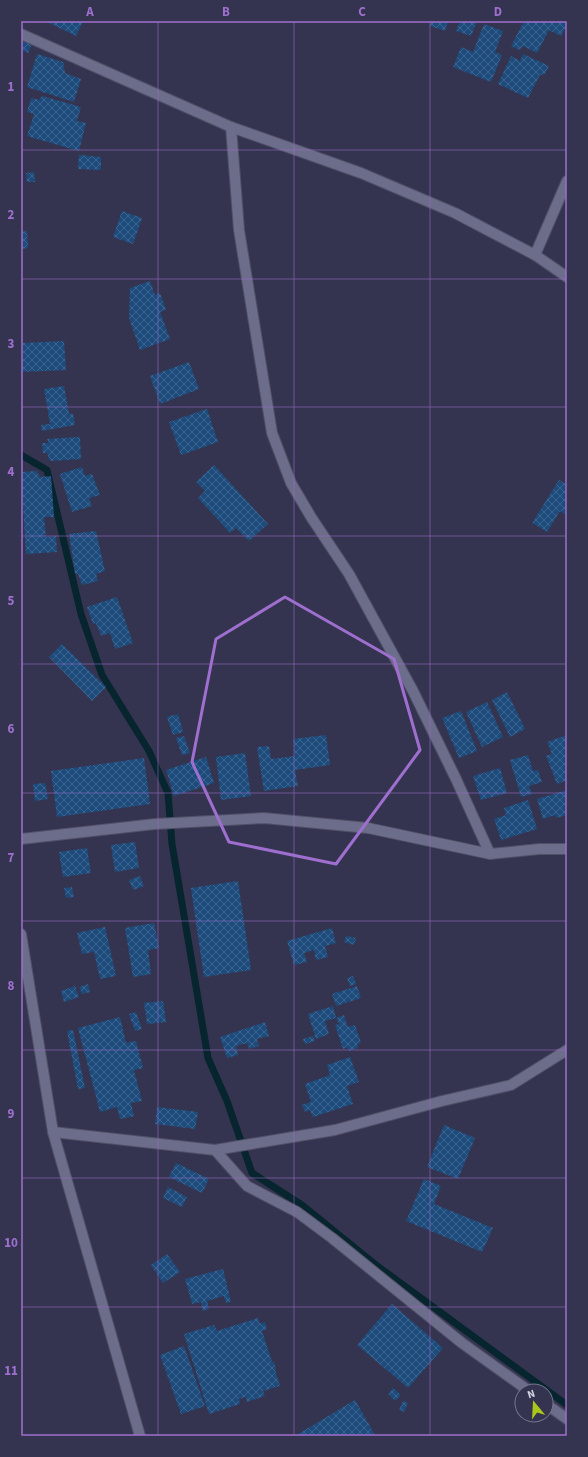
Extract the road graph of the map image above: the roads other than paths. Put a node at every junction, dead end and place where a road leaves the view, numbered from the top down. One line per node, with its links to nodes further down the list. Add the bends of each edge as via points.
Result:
1 (21, 34): 2 (street)
2 (231, 127): 4 (street, via 361,174 455,213); 8 (street, via 239,230 272,433 291,483 349,574 413,691)
3 (567, 181): 4 (street)
4 (535, 255): 5 (street)
5 (567, 277)
6 (21, 839): 8 (street, via 155,824 264,818 368,828)
7 (567, 850): 8 (street)
8 (490, 854)
9 (21, 934): 11 (street)
10 (567, 1050): 12 (street, via 511,1085 335,1130)
11 (53, 1132): 12 (street); 16 (street)
12 (215, 1150): 13 (street, via 248,1186 297,1212)
13 (518, 1383)
14 (554, 1410): 15 (street)
15 (567, 1419)
16 (140, 1436)

